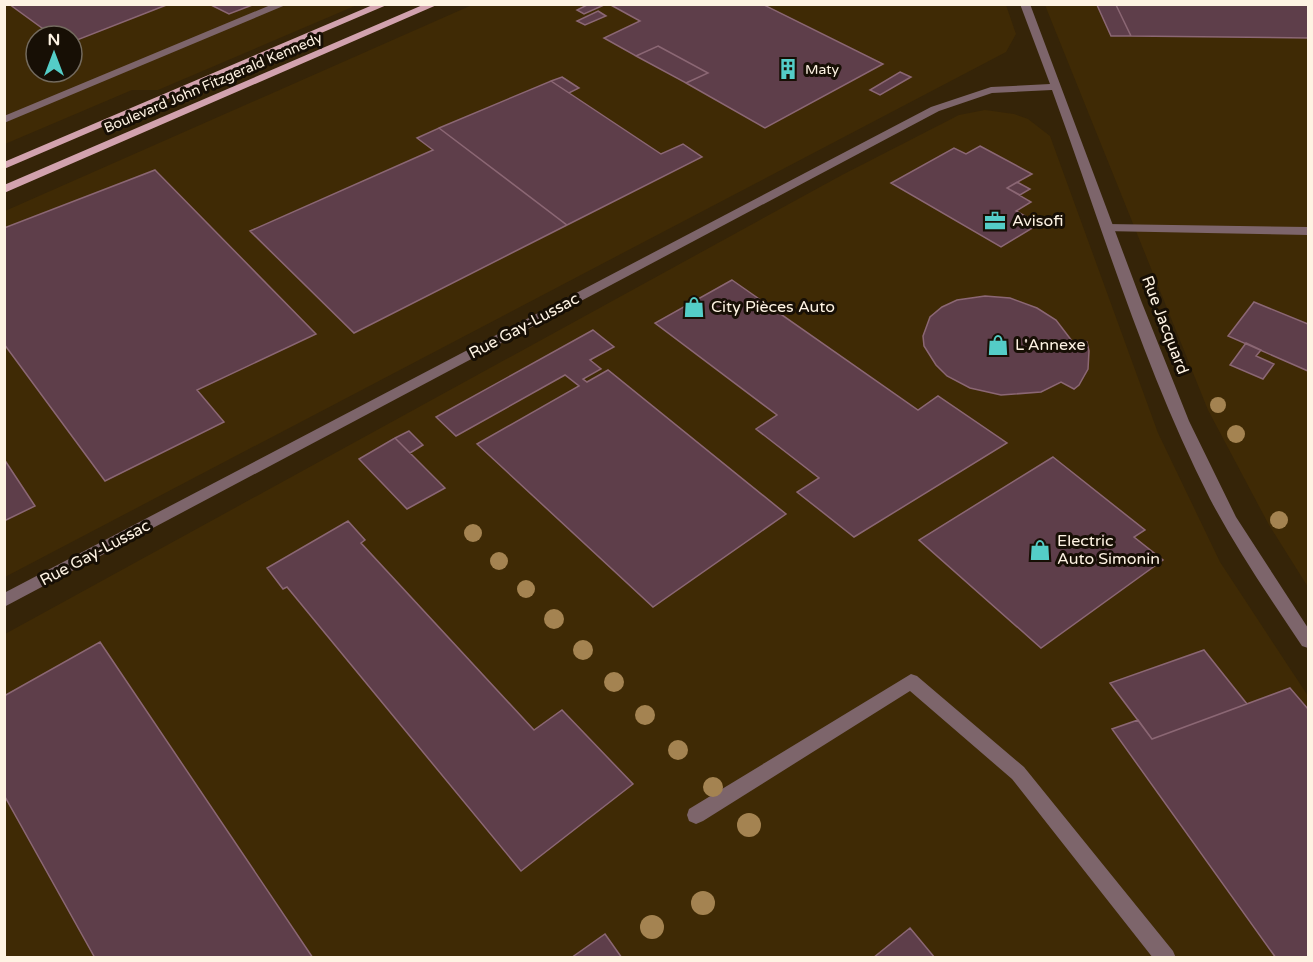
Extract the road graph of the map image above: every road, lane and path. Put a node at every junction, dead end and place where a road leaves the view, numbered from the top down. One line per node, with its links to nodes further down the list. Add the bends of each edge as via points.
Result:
1 (283, 4): 6 (street)
2 (384, 4): 7 (main road, Boulevard John Fitzgerald Kennedy)
3 (434, 4): 8 (main road, Boulevard John Fitzgerald Kennedy)
4 (1025, 4): 5 (street, Rue Jacquard)
5 (1055, 87): 9 (street, Rue Jacquard); 11 (street, Rue Gay-Lussac, via 991,90 936,109)
6 (4, 120)
7 (4, 166)
8 (4, 190)
9 (1107, 228): 10 (street); 12 (street, Rue Jacquard, via 1209,480 1260,570)
10 (1308, 231)
11 (4, 601)
12 (1308, 641)
13 (696, 815): 14 (street, via 911,681 1018,772)
14 (1166, 957)

